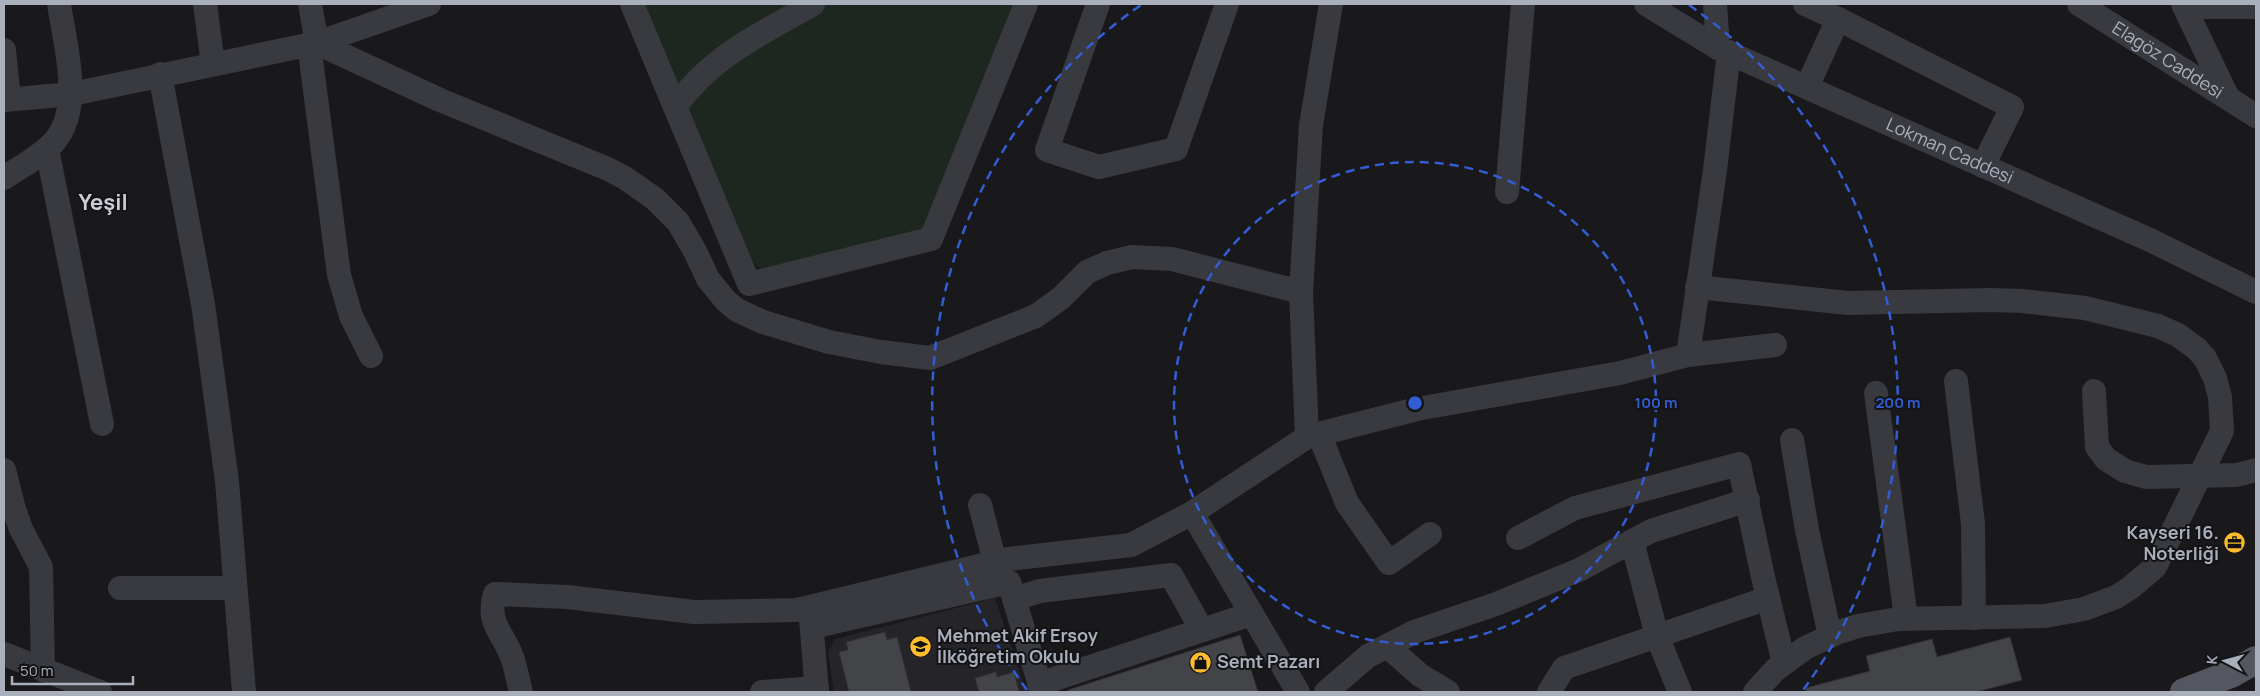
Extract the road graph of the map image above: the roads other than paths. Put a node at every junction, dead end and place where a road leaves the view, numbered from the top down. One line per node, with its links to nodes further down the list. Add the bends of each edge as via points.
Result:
1 (59, 4): 25 (street)
2 (205, 4): 22 (street)
3 (310, 4): 19 (street)
4 (429, 4): 19 (street)
5 (632, 4): 28 (street)
6 (1026, 4): 28 (street, via 931,239 749,284)
7 (1098, 4): 8 (street, via 1047,150 1098,167 1176,148)
8 (1228, 4)
9 (1329, 4): 35 (street, via 1311,125)
10 (1524, 4): 33 (street)
11 (1646, 4): 21 (street, Lokman Caddesi)
12 (1715, 4): 21 (street)
13 (1805, 4): 18 (street)
14 (2079, 4): 26 (street, Elagöz Caddesi)
15 (2184, 5): 17 (street); 26 (street)
16 (801, 6): 28 (street, via 720,58)
17 (2256, 7)
18 (1838, 19): 24 (street); 31 (street, via 2012,107)
19 (313, 44): 22 (street); 35 (street, via 608,168 655,198 678,222 708,279 737,310 762,322 829,342 930,358 1036,316 1061,298 1087,272 1132,257 1172,259); 39 (street, via 340,275 350,316)
20 (4, 50): 27 (street)
21 (1724, 50): 24 (street, Lokman Caddesi); 34 (street, via 1715,170)
22 (213, 64): 23 (street)
23 (160, 74): 25 (street); 57 (street, via 203,304 227,481)
24 (1807, 87): 31 (street, Lokman Caddesi)
25 (72, 94): 27 (street); 30 (street, via 66,121)
26 (2228, 98): 29 (street, Elagöz Caddesi)
27 (6, 100)
28 (675, 107)
29 (2256, 116)
30 (47, 149): 32 (street); 43 (street)
31 (1983, 166): 36 (street, Lokman Caddesi, via 2150,240)
32 (4, 178)
33 (1507, 192)
34 (1697, 287): 38 (street); 48 (street, via 1848,303 2022,300 2085,308 2168,330 2197,349 2211,368 2218,387 2222,431)
35 (1301, 292): 44 (street)
36 (2256, 292)
37 (1775, 345): 38 (street)
38 (1688, 355): 44 (street, via 1620,373 1417,409)
39 (371, 356)
40 (1956, 381): 63 (street, via 1973,524)
41 (2094, 391): 48 (street, via 2097,447 2106,459 2125,471 2146,477)
42 (1876, 393): 62 (street)
43 (102, 424)
44 (1313, 436): 51 (street); 52 (street, via 1347,503 1389,563)
45 (1792, 440): 66 (street)
46 (4, 470): 71 (street, via 21,529 41,567)
47 (2256, 470): 48 (street, via 2237,475)
48 (2200, 476): 63 (street, via 2156,567 2130,588 2100,604 2068,613 2023,618)
49 (1748, 500): 53 (street, via 1739,464 1575,508); 54 (street, via 1651,531); 58 (street)
50 (980, 504): 55 (street)
51 (1192, 513): 55 (street, via 1131,544); 60 (street)
52 (1430, 534)
53 (1518, 538)
54 (1632, 541): 65 (street); 67 (street, via 1579,570 1496,604 1414,632)
55 (995, 562): 61 (street)
56 (120, 588): 57 (street)
57 (236, 588): 75 (street)
58 (1768, 598): 65 (street); 70 (street)
59 (1014, 599): 61 (street, via 1009,582); 64 (street, via 1040,591 1171,576); 72 (street)
60 (1251, 614): 64 (street); 78 (street)
61 (811, 617): 73 (street); 76 (street, via 796,610 694,612 567,597 495,594 491,606 495,627 512,656)
62 (1906, 618): 63 (street); 66 (street, via 1858,626)
63 (1974, 618)
64 (1202, 630): 72 (street)
65 (1657, 636): 81 (street, via 1564,668); 82 (street)
66 (1830, 636): 70 (street)
67 (1387, 646): 79 (street, via 1368,656); 80 (street, via 1420,675)
68 (4, 654): 71 (street)
69 (2256, 660): 84 (main road, via 2231,674)
70 (1784, 663): 83 (street)
71 (43, 670): 74 (street)
72 (1041, 688)
73 (817, 690): 77 (street)
74 (100, 692)
75 (244, 692)
76 (521, 692)
77 (762, 692)
78 (1298, 692)
79 (1326, 692)
80 (1448, 692)
81 (1549, 692)
82 (1680, 692)
83 (1755, 692)
84 (2184, 692)

